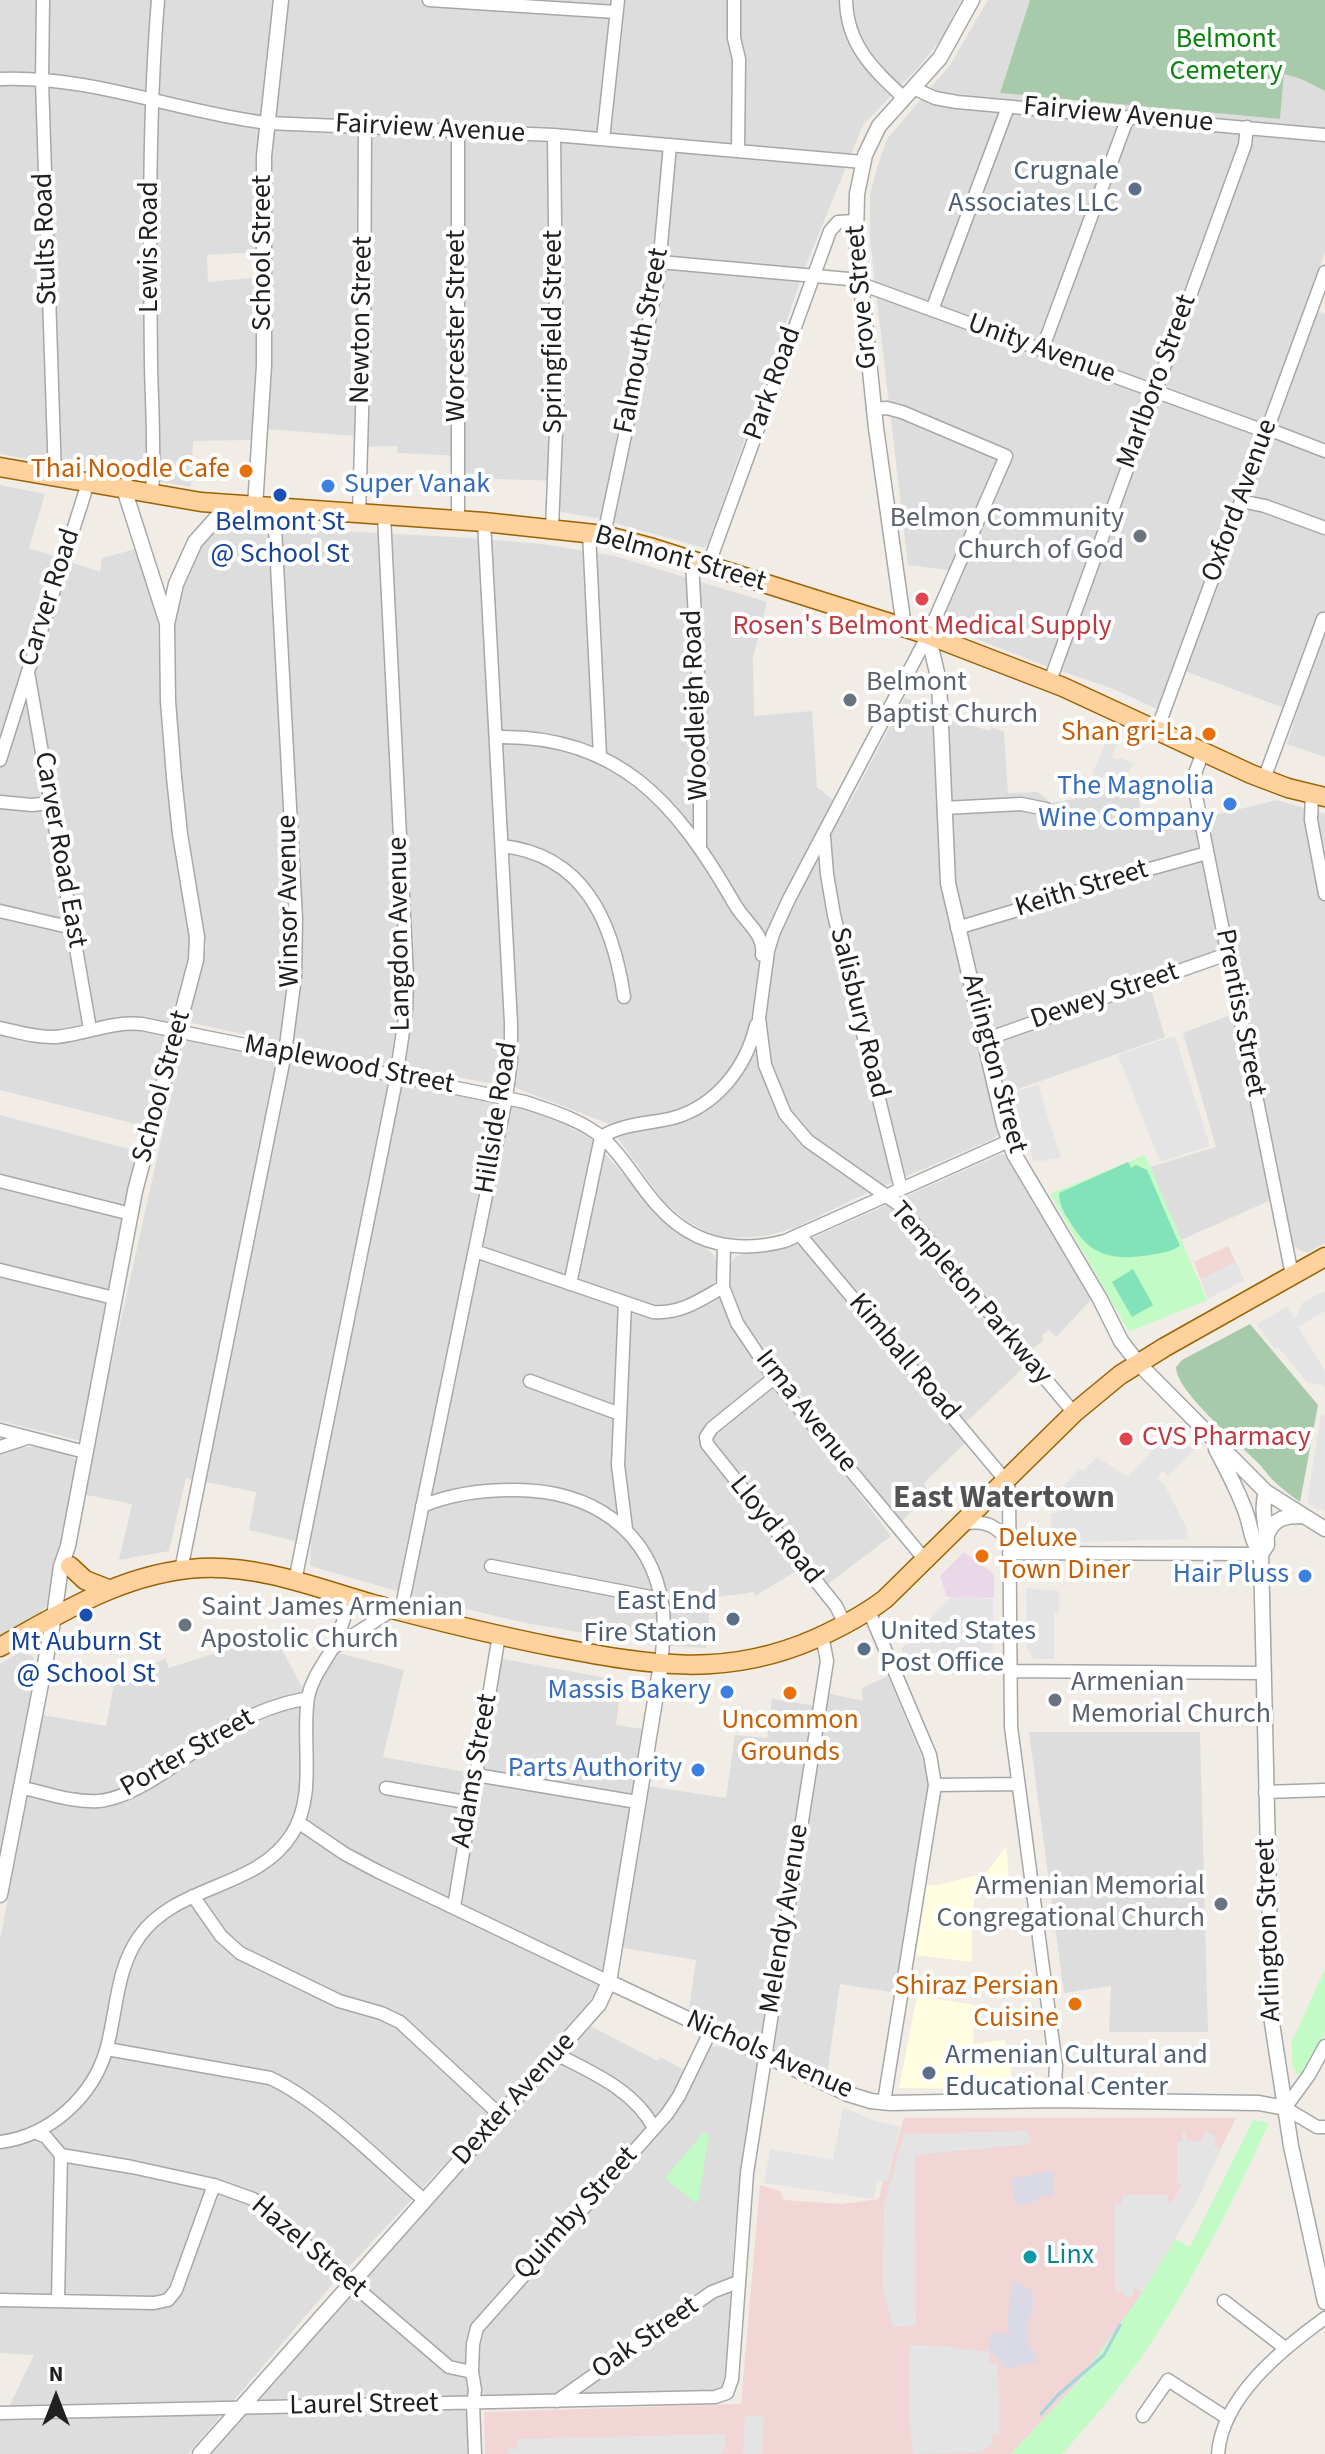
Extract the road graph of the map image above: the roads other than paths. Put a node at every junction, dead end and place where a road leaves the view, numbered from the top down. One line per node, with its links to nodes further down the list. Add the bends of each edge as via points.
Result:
1 (43, 0): 11 (street, Stults Road)
2 (158, 0): 13 (street, Lewis Road)
3 (281, 0): 16 (street, School Street)
4 (429, 0): 8 (street)
5 (734, 0): 24 (street)
6 (846, 0): 12 (street, via 846,18 863,56)
7 (972, 0): 12 (street, Grove Street, via 940,58)
8 (507, 3): 9 (street)
9 (617, 6): 22 (street)
10 (0, 79): 11 (street, Fairview Avenue)
11 (42, 81): 13 (street, Fairview Avenue); 38 (street, Stults Road)
12 (908, 93): 14 (street, Fairview Avenue); 25 (street, Grove Street, via 879,126)
13 (151, 98): 16 (street, Fairview Avenue); 41 (street, Lewis Road)
14 (1008, 107): 15 (street, Fairview Avenue); 31 (street)
15 (1128, 117): 18 (street, Fairview Avenue); 32 (street)
16 (267, 123): 17 (street, Fairview Avenue); 44 (street, School Street)
17 (365, 126): 19 (street, Fairview Avenue); 45 (street, Newton Street)
18 (1247, 127): 21 (street, Fairview Avenue); 33 (street, Marlboro Street, via 1245,145)
19 (458, 132): 20 (street, Fairview Avenue); 47 (street, Worcester Street)
20 (554, 135): 22 (street, Fairview Avenue); 49 (street, Springfield Street, via 557,406)
21 (1325, 135)
22 (603, 139): 23 (street, Fairview Avenue)
23 (670, 145): 24 (street, Fairview Avenue); 27 (street, Falmouth Street)
24 (738, 151): 25 (street, Fairview Avenue)
25 (863, 162): 26 (street, Grove Street)
26 (855, 221): 29 (street, Park Road, via 833,225); 30 (street, Grove Street)
27 (660, 262): 29 (street, Unity Avenue); 51 (street, Falmouth Street)
28 (1325, 272): 35 (street, Oxford Avenue)
29 (814, 274): 30 (street, Unity Avenue); 52 (street, Park Road)
30 (861, 282): 31 (street, Unity Avenue); 34 (street, Grove Street)
31 (932, 310): 32 (street, Unity Avenue)
32 (1042, 350): 33 (street, Unity Avenue)
33 (1155, 391): 35 (street, Unity Avenue); 58 (street, Marlboro Street)
34 (873, 409): 55 (street, Grove Street); 56 (street, Templeton Parkway, via 902,412 1006,456)
35 (1267, 430): 36 (street, Unity Avenue); 42 (street, Oxford Avenue)
36 (1325, 451)
37 (0, 467): 38 (main road, Belmont Street)
38 (55, 477): 39 (main road, Belmont Street)
39 (88, 483): 40 (main road, Belmont Street); 57 (street, Carver Road)
40 (124, 489): 41 (main road, Belmont Street); 54 (street, School Street)
41 (152, 494): 43 (main road, Belmont Street)
42 (1241, 501): 50 (street); 59 (street, Oxford Avenue)
43 (228, 505): 44 (main road, Belmont Street); 54 (street, School Street, via 195,542 176,584)
44 (265, 508): 45 (main road, Belmont Street); 85 (street, Winsor Avenue, via 297,938)
45 (359, 514): 46 (main road, Belmont Street)
46 (384, 516): 47 (main road, Belmont Street); 86 (street, Langdon Avenue, via 407,977)
47 (458, 520): 48 (main road, Belmont Street)
48 (484, 522): 49 (main road, Belmont Street); 60 (street, Hillside Road)
49 (552, 528): 51 (main road, Belmont Street)
50 (1325, 528)
51 (596, 534): 52 (main road, Belmont Street); 62 (street, Falmouth Street)
52 (700, 563): 55 (main road, Belmont Street); 72 (street, Woodleigh Road)
53 (1324, 619): 64 (street)
54 (167, 624): 83 (street, School Street, via 174,777 197,946)
55 (904, 627): 56 (main road, Belmont Street)
56 (928, 635): 58 (main road, Belmont Street); 68 (street, Arlington Street, via 939,681); 70 (street, Templeton Parkway)
57 (28, 672): 63 (street, Carver Road); 67 (street, Carver Road East)
58 (1050, 681): 59 (main road, Belmont Street)
59 (1157, 730): 61 (main road, Belmont Street)
60 (496, 737): 62 (street, via 547,739); 71 (street, Hillside Road)
61 (1203, 752): 64 (main road, Belmont Street); 73 (street, Prentiss Street, via 1194,783)
62 (600, 756): 72 (street, via 653,792)
63 (0, 760)
64 (1264, 779): 65 (main road, Belmont Street)
65 (1318, 796): 74 (street, via 1311,820)
66 (0, 802): 67 (street)
67 (51, 803): 76 (street, Carver Road East)
68 (944, 808): 69 (street, via 1021,804); 77 (street, Arlington Street, via 945,863)
69 (1046, 809)
70 (824, 835): 80 (street, Templeton Parkway, via 773,934); 91 (street, Salisbury Road, via 834,915)
71 (502, 846): 79 (street, via 544,857 580,885 610,933); 87 (street, Hillside Road, via 512,1042)
72 (700, 849): 80 (street, via 760,936)
73 (1207, 853): 77 (street, Keith Street); 78 (street, Prentiss Street)
74 (1325, 894)
75 (0, 911): 76 (street)
76 (73, 928): 82 (street, Carver Road East)
77 (957, 928): 84 (street, Arlington Street)
78 (1227, 954): 84 (street, Dewey Street); 99 (street, Prentiss Street)
79 (624, 997)
80 (760, 999): 88 (street, via 748,1051 713,1097 688,1113 619,1127); 92 (street, Templeton Parkway, via 763,1057 785,1114 808,1141)
81 (0, 1028): 82 (street, Maplewood Street, via 43,1037)
82 (90, 1029): 83 (street, Maplewood Street, via 135,1023)
83 (177, 1030): 85 (street, Maplewood Street); 93 (street, School Street)
84 (984, 1040): 89 (street, Arlington Street)
85 (285, 1053): 86 (street, Maplewood Street); 129 (street, Winsor Avenue)
86 (397, 1076): 87 (street, Maplewood Street); 130 (street, Langdon Avenue)
87 (506, 1098): 88 (street, Maplewood Street, via 560,1114); 96 (street, Hillside Road)
88 (601, 1137): 95 (street, Maplewood Street, via 670,1218); 100 (street)
89 (1009, 1141): 91 (street, Maplewood Street); 104 (street, Arlington Street)
90 (0, 1181): 93 (street)
91 (901, 1189): 92 (street, Maplewood Street)
92 (885, 1197): 94 (street, Maplewood Street); 107 (street, Templeton Parkway, via 898,1204)
93 (131, 1214): 102 (street, School Street)
94 (800, 1235): 95 (street, Maplewood Street, via 770,1245); 114 (street, Kimball Road)
95 (724, 1246): 101 (street, Irma Avenue)
96 (475, 1251): 100 (street); 116 (street, Hillside Road)
97 (1325, 1257): 99 (main road)
98 (0, 1270): 102 (street)
99 (1292, 1275): 104 (main road)
100 (570, 1284): 103 (street)
101 (723, 1287): 103 (street, via 674,1312); 105 (street, Irma Avenue, via 737,1323)
102 (114, 1298): 113 (street, School Street)
103 (625, 1303): 108 (street)
104 (1138, 1363): 107 (main road); 110 (street, Arlington Street)
105 (774, 1378): 126 (street, Irma Avenue); 137 (street, Lloyd Road, via 706,1437)
106 (530, 1381): 108 (street)
107 (1074, 1413): 114 (main road)
108 (620, 1414): 120 (street, via 619,1484)
109 (0, 1430): 111 (street)
110 (1208, 1435): 115 (street, Arlington Street); 118 (street, Arlington Street)
111 (29, 1437): 112 (street); 113 (street)
112 (0, 1447)
113 (85, 1452): 123 (street, School Street)
114 (1006, 1481): 119 (main road); 124 (street, via 1011,1499)
115 (1266, 1492): 117 (street); 118 (street, via 1253,1500); 122 (street, Arlington Street)
116 (422, 1506): 120 (street, via 468,1493 539,1491 586,1503); 134 (street, Hillside Road)
117 (1302, 1516): 121 (street); 122 (street, via 1280,1518)
118 (1248, 1517): 125 (street, Arlington Street)
119 (963, 1524): 124 (street, via 990,1524 1002,1532); 126 (main road)
120 (626, 1529): 133 (street, via 645,1558)
121 (1325, 1529)
122 (1267, 1535): 125 (street, Arlington Street)
123 (68, 1546): 127 (street, School Street); 136 (street, School Street)
124 (1009, 1549): 125 (street); 143 (street)
125 (1261, 1554): 144 (street, Arlington Street)
126 (926, 1561): 135 (main road)
127 (70, 1566): 131 (main road, via 85,1580); 136 (street, School Street)
128 (491, 1566): 133 (street)
129 (181, 1570): 130 (main road, via 235,1569); 131 (main road)
130 (295, 1581): 132 (main road)
131 (108, 1589): 136 (main road)
132 (350, 1597): 134 (main road); 141 (street)
133 (661, 1599): 142 (street)
134 (397, 1610): 138 (main road); 141 (street)
135 (869, 1611): 137 (main road); 148 (street, via 930,1755)
136 (54, 1617): 140 (main road); 149 (street, School Street)
137 (845, 1624): 139 (main road)
138 (499, 1635): 142 (main road); 146 (street, Adams Street)
139 (822, 1635): 142 (main road, via 746,1661); 164 (street, Melendy Avenue, via 827,1661)
140 (0, 1647)
141 (333, 1648): 145 (street)
142 (661, 1664): 153 (street, Dexter Avenue)
143 (1010, 1671): 144 (street); 147 (street)
144 (1262, 1673): 152 (street, Arlington Street)
145 (308, 1698): 149 (street, Porter Street, via 248,1717 140,1787 114,1798 74,1799); 155 (street, via 305,1785)
146 (476, 1775): 153 (street); 154 (street, Adams Street)
147 (1018, 1784): 148 (street); 165 (street, via 1055,2054)
148 (935, 1785): 166 (street)
149 (20, 1787): 156 (street, School Street)
150 (386, 1788): 154 (street)
151 (1325, 1790): 152 (street)
152 (1265, 1792): 167 (street, Arlington Street, via 1272,2023)
153 (637, 1802): 159 (street, Dexter Avenue)
154 (471, 1803): 158 (street, Adams Street)
155 (298, 1822): 157 (street, via 264,1864); 158 (street, Nichols Avenue, via 353,1858)
156 (0, 1895)
157 (193, 1896): 162 (street, via 150,1925 131,1951); 168 (street, via 240,1953 339,2001 400,2022)
158 (454, 1907): 159 (street, Nichols Avenue)
159 (609, 1982): 160 (street, Nichols Avenue); 163 (street, Dexter Avenue, via 599,2004)
160 (711, 2030): 164 (street, Nichols Avenue); 170 (street, Quimby Street, via 679,2096)
161 (1325, 2046): 167 (street)
162 (107, 2049): 171 (street, via 85,2090); 175 (street, via 283,2084)
163 (556, 2054): 168 (street, Dexter Avenue); 170 (street, via 628,2095)
164 (765, 2056): 166 (street, Nichols Avenue, via 848,2094); 176 (street, Melendy Avenue)
165 (1054, 2100): 166 (street, Nichols Avenue); 167 (street, Nichols Avenue, via 1259,2103)
166 (884, 2102)
167 (1285, 2108): 169 (street); 181 (street, Arlington Street)
168 (500, 2115): 175 (street, Dexter Avenue)
169 (1325, 2127)
170 (654, 2128): 184 (street, Quimby Street, via 481,2321)
171 (37, 2133): 172 (street); 173 (street)
172 (0, 2142)
173 (61, 2155): 174 (street, Hazel Street); 179 (street)
174 (214, 2185): 177 (street, Hazel Street, via 253,2199); 179 (street, via 168,2300)
175 (424, 2200): 177 (street, Dexter Avenue)
176 (738, 2282): 185 (street, Melendy Avenue); 186 (street, Oak Street, via 712,2292)
177 (351, 2284): 184 (street, Hazel Street, via 449,2367); 188 (street, Dexter Avenue)
178 (0, 2300): 179 (street)
179 (58, 2301)
180 (1224, 2301): 183 (street)
181 (1325, 2302)
182 (1325, 2318): 183 (street)
183 (1285, 2348): 191 (street)
184 (472, 2372): 187 (street, Quimby Street)
185 (727, 2393): 186 (street, Laurel Street)
186 (557, 2401): 187 (street, Laurel Street)
187 (473, 2404): 188 (street, Laurel Street); 193 (street, Quimby Street)
188 (239, 2408): 189 (street, Laurel Street); 192 (street, Dexter Avenue)
189 (0, 2413)
190 (1143, 2416): 191 (street, via 1168,2380)
191 (1227, 2418): 194 (street)
192 (200, 2454)
193 (475, 2454)
194 (1218, 2454)

